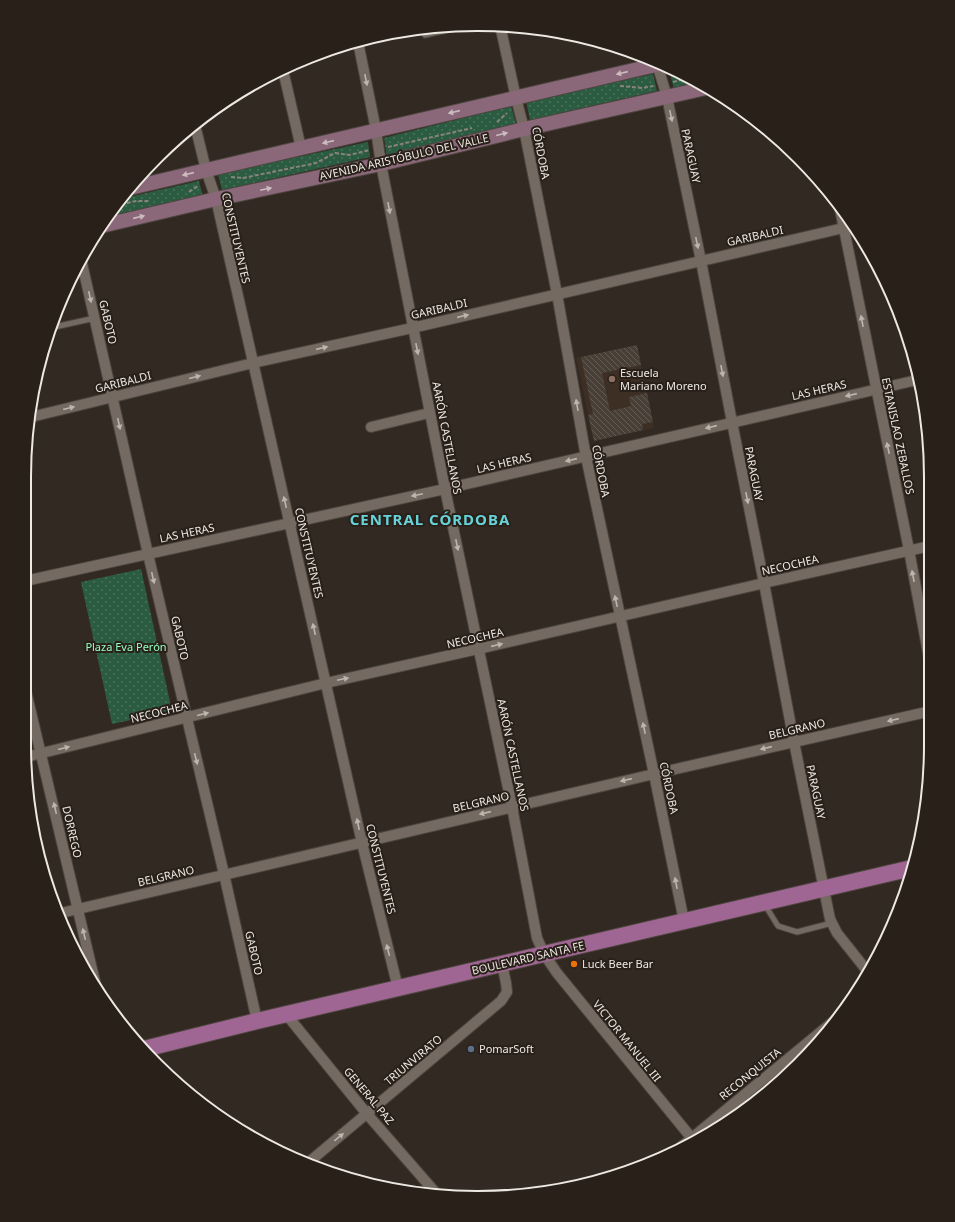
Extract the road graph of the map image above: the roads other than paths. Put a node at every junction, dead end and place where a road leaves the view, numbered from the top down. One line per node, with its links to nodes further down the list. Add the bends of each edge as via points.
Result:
1 (501, 32): 10 (street, CÓRDOBA)
2 (430, 34): 3 (lane)
3 (425, 35)
4 (359, 47): 12 (street, AARÓN CASTELLANOS, one-way to 12)
5 (651, 66): 10 (street, one-way to 10)
6 (661, 71): 9 (street, PARAGUAY)
7 (284, 75): 14 (street)
8 (696, 88): 9 (street, AVENIDA ARISTÓBULO DEL VALLE)
9 (665, 90): 11 (street, AVENIDA ARISTÓBULO DEL VALLE); 21 (street, PARAGUAY, one-way to 21)
10 (517, 104): 11 (street, CÓRDOBA); 12 (street, one-way to 12)
11 (524, 129): 15 (street, AVENIDA ARISTÓBULO DEL VALLE, one-way to 11); 23 (street, CÓRDOBA)
12 (376, 130): 14 (street, one-way to 14); 15 (street, AARÓN CASTELLANOS)
13 (196, 131): 16 (street, CONSTITUYENTES)
14 (300, 148): 16 (street)
15 (381, 164): 18 (street, AVENIDA ARISTÓBULO DEL VALLE, one-way to 15); 26 (street, AARÓN CASTELLANOS, one-way to 26)
16 (208, 176): 17 (street, one-way to 17); 18 (street, CONSTITUYENTES)
17 (139, 187)
18 (216, 199): 19 (street, AVENIDA ARISTÓBULO DEL VALLE, one-way to 18); 27 (street, CONSTITUYENTES)
19 (113, 220)
20 (848, 227): 21 (street, GARIBALDI); 29 (street, ESTANISLAO ZEBALLOS, one-way to 20)
21 (701, 261): 23 (street, GARIBALDI); 33 (street, PARAGUAY, one-way to 33)
22 (83, 269): 24 (street, GABOTO, one-way to 24)
23 (557, 294): 26 (street, GARIBALDI, one-way to 23); 35 (street, CÓRDOBA, one-way to 23)
24 (94, 318): 25 (lane); 30 (street, GABOTO)
25 (58, 326)
26 (412, 328): 27 (street, GARIBALDI, one-way to 26); 31 (street, AARÓN CASTELLANOS, one-way to 31)
27 (253, 363): 30 (street, GARIBALDI, one-way to 27); 37 (street, CONSTITUYENTES, one-way to 27)
28 (913, 381): 29 (street, LAS HERAS)
29 (876, 389): 33 (street, LAS HERAS, one-way to 33); 39 (street, ESTANISLAO ZEBALLOS, one-way to 29)
30 (113, 397): 32 (street, GARIBALDI, one-way to 30); 40 (street, GABOTO, one-way to 40)
31 (430, 413): 34 (street); 36 (street, AARÓN CASTELLANOS)
32 (36, 416)
33 (732, 422): 35 (street, LAS HERAS, one-way to 35); 42 (street, PARAGUAY, one-way to 42)
34 (371, 427)
35 (586, 457): 36 (street, LAS HERAS, one-way to 36); 43 (street, CÓRDOBA, one-way to 35)
36 (445, 489): 37 (street, LAS HERAS, one-way to 37); 45 (street, AARÓN CASTELLANOS, one-way to 45)
37 (290, 523): 40 (street, LAS HERAS); 46 (street, CONSTITUYENTES, one-way to 37)
38 (924, 547): 39 (street, NECOCHEA)
39 (909, 550): 42 (street, NECOCHEA); 44 (street, ESTANISLAO ZEBALLOS, one-way to 39)
40 (148, 554): 41 (street, LAS HERAS); 49 (street, GABOTO, one-way to 49)
41 (31, 579)
42 (764, 583): 43 (street, NECOCHEA); 50 (street, PARAGUAY)
43 (620, 617): 45 (street, NECOCHEA, one-way to 43); 53 (street, CÓRDOBA, one-way to 43)
44 (924, 631)
45 (478, 649): 46 (street, NECOCHEA, one-way to 45); 54 (street, AARÓN CASTELLANOS)
46 (326, 683): 49 (street, NECOCHEA, one-way to 46); 55 (street, CONSTITUYENTES, one-way to 46)
47 (31, 710): 51 (street, DORREGO)
48 (924, 713): 50 (street, BELGRANO, one-way to 50)
49 (186, 718): 51 (street, NECOCHEA, one-way to 49); 57 (street, GABOTO, one-way to 57)
50 (794, 742): 53 (street, BELGRANO, one-way to 53); 58 (street, PARAGUAY)
51 (42, 753): 52 (street, NECOCHEA); 60 (street, DORREGO, one-way to 51)
52 (31, 756)
53 (654, 774): 54 (street, BELGRANO, one-way to 54); 62 (street, CÓRDOBA, one-way to 53)
54 (512, 807): 55 (street, BELGRANO, one-way to 55); 64 (street, AARÓN CASTELLANOS, via 537,938)
55 (362, 843): 57 (street, BELGRANO); 68 (street, CONSTITUYENTES, one-way to 55)
56 (906, 869): 58 (main road, BOULEVARD SANTA FE)
57 (224, 874): 60 (street, BELGRANO); 70 (street, GABOTO)
58 (824, 888): 59 (main road, BOULEVARD SANTA FE); 63 (street, PARAGUAY)
59 (763, 902): 62 (main road, BOULEVARD SANTA FE); 63 (lane, via 778,926 797,932)
60 (78, 909): 61 (street, BELGRANO); 67 (street, DORREGO, one-way to 60)
61 (64, 912)
62 (684, 921): 64 (main road, BOULEVARD SANTA FE)
63 (832, 923): 66 (street, PARAGUAY)
64 (544, 954): 65 (main road, BOULEVARD SANTA FE); 75 (street, VICTOR MANUEL III)
65 (502, 964): 68 (main road, BOULEVARD SANTA FE); 73 (street, TRIUNVIRATO, via 507,992 502,1001)
66 (864, 967)
67 (92, 970)
68 (398, 988): 69 (main road, BOULEVARD SANTA FE)
69 (286, 1014): 70 (main road, BOULEVARD SANTA FE); 73 (street, GENERAL PAZ)
70 (257, 1021): 72 (main road, BOULEVARD SANTA FE)
71 (814, 1038): 74 (street, RECONQUISTA)
72 (150, 1047)
73 (368, 1114): 76 (street, TRIUNVIRATO, one-way to 73); 77 (street, GENERAL PAZ)
74 (710, 1126)
75 (690, 1137)
76 (313, 1159)
77 (432, 1188)

